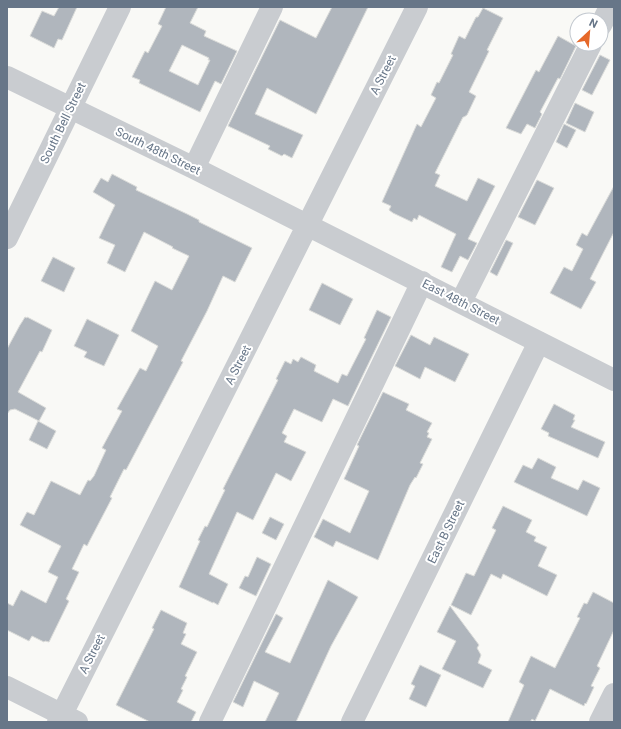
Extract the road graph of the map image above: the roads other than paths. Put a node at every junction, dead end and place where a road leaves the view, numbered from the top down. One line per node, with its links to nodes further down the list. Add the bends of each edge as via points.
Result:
1 (120, 7): 6 (street, South Bell Street)
2 (272, 7): 7 (street)
3 (417, 7): 8 (street, A Street)
4 (587, 52): 11 (street)
5 (7, 77): 6 (street, South 48th Street)
6 (70, 108): 7 (street, South 48th Street); 9 (street, South Bell Street)
7 (194, 168): 8 (street, South 48th Street)
8 (308, 226): 10 (street, East 48th Street); 16 (street, A Street)
9 (7, 238)
10 (422, 282): 11 (street, East 48th Street); 17 (street)
11 (461, 302): 12 (street, East 48th Street)
12 (540, 342): 13 (street, East 48th Street); 18 (street, East B Street)
13 (614, 380)
14 (7, 687): 16 (street)
15 (614, 694): 19 (street)
16 (66, 720)
17 (210, 722)
18 (352, 722)
19 (600, 722)

